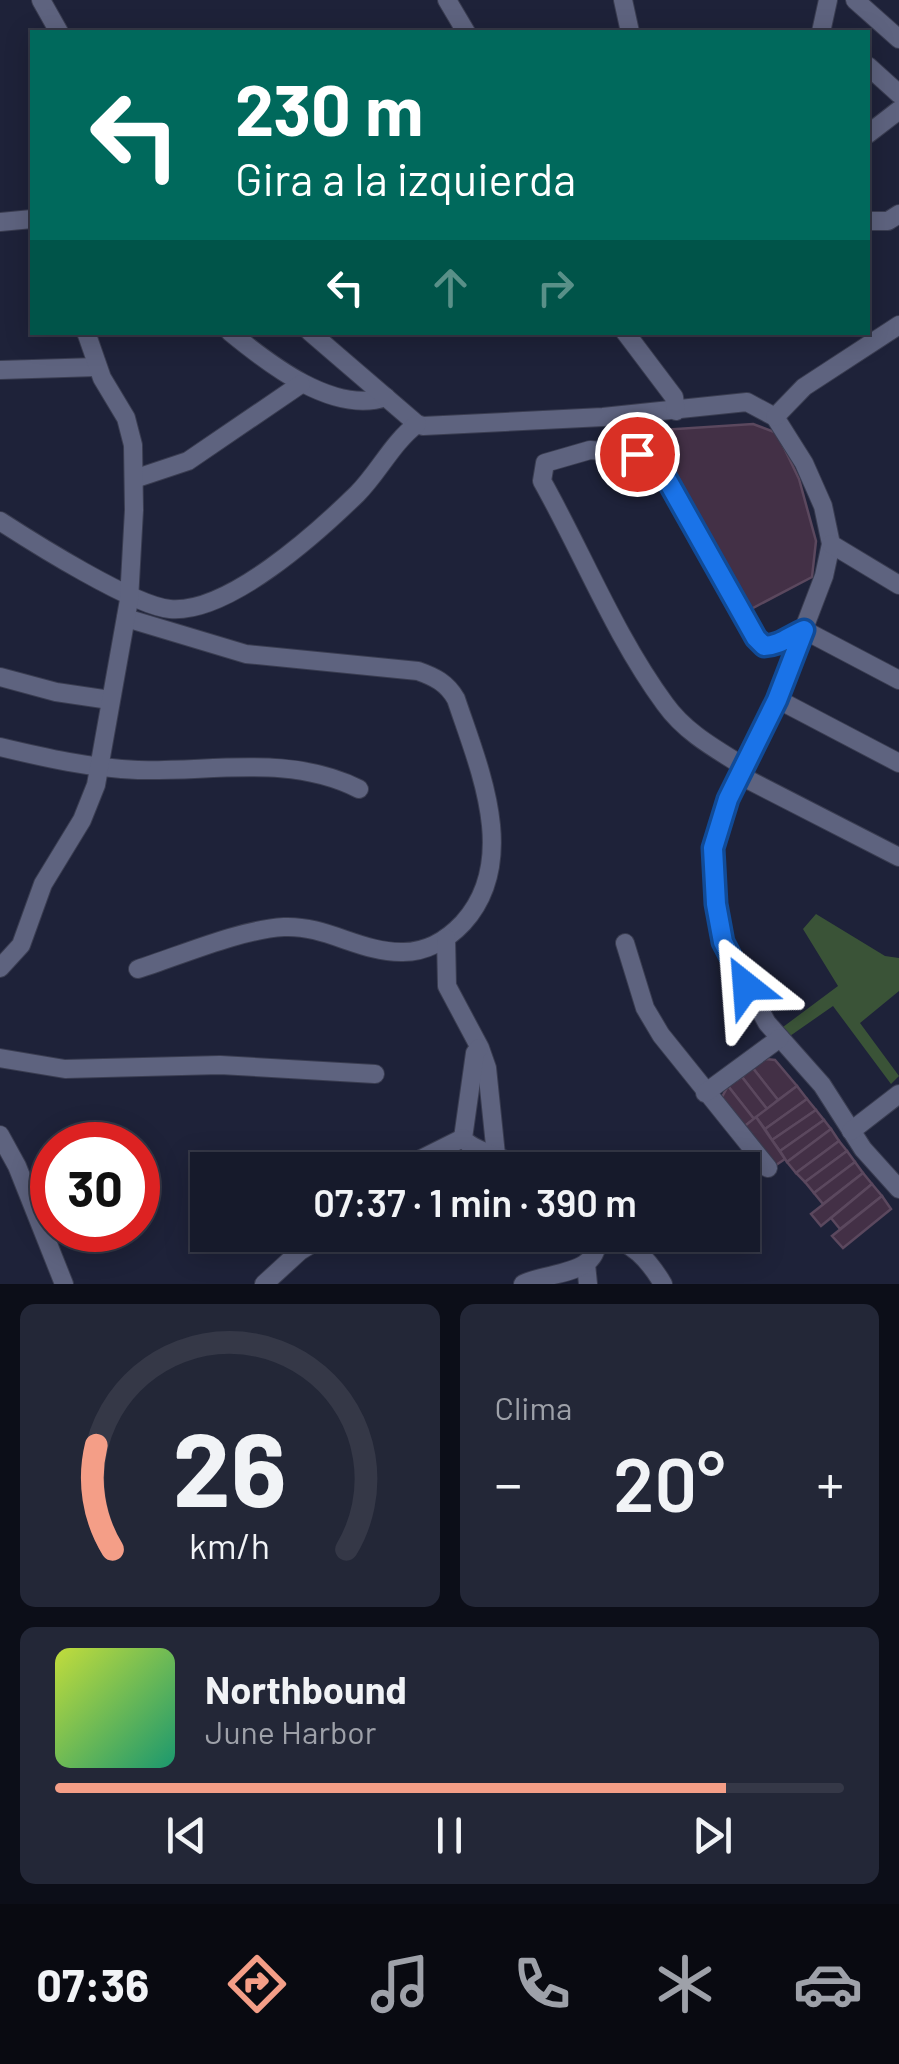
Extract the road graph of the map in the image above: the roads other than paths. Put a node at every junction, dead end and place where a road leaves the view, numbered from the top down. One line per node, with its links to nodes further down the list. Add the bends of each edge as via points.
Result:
1 (41, 0): 6 (street)
2 (446, 0): 7 (street)
3 (623, 0): 8 (street)
4 (828, 0): 9 (street)
5 (855, 0): 10 (street)
6 (59, 30)
7 (465, 30)
8 (630, 30)
9 (821, 30)
10 (899, 39)
11 (870, 68): 12 (street)
12 (899, 94)
13 (899, 110): 14 (street)
14 (870, 132)
15 (899, 214): 17 (street)
16 (30, 218): 18 (street)
17 (870, 220)
18 (0, 222)
19 (899, 325): 29 (street, via 804,387)
20 (87, 335): 24 (street)
21 (234, 335): 26 (street)
22 (314, 335): 27 (street)
23 (627, 335): 28 (street, via 674,396)
24 (97, 366): 25 (street); 31 (street, via 130,430)
25 (0, 370)
26 (301, 384): 27 (street, via 354,401); 31 (street, via 188,461)
27 (386, 397): 30 (street)
28 (676, 411): 29 (street, via 747,402); 30 (street)
29 (775, 417): 33 (street, via 804,462)
30 (417, 424): 35 (street, via 360,491 250,582 180,608)
31 (134, 479): 35 (street)
32 (0, 521): 35 (street)
33 (830, 544): 34 (street); 37 (street)
34 (899, 585)
35 (130, 594): 36 (street)
36 (126, 618): 40 (street); 48 (street, via 246,654 418,671 444,683 466,729 494,838 482,894)
37 (804, 630): 39 (street); 41 (street); 45 (street, via 780,645 764,646 756,638 665,476 637,454 590,450 545,463 542,481 666,706)
38 (0, 677): 40 (street)
39 (899, 680)
40 (110, 700): 44 (street)
41 (777, 700): 43 (street); 45 (street)
42 (0, 747): 44 (street)
43 (899, 763)
44 (102, 767): 46 (street, via 298,770); 50 (street, via 82,820 43,884 21,945)
45 (741, 770): 47 (street); 52 (street, via 713,848 716,904 723,942)
46 (359, 789)
47 (899, 856)
48 (446, 938): 51 (street, via 421,950 388,952 307,928 279,928); 53 (street, via 448,986)
49 (626, 943): 56 (street, via 645,1008)
50 (0, 968)
51 (138, 969)
52 (780, 1038): 56 (street); 58 (street)
53 (480, 1048): 60 (street); 63 (street)
54 (0, 1058): 55 (street, via 66,1069 220,1065)
55 (375, 1074)
56 (705, 1092): 64 (street)
57 (899, 1094): 58 (street)
58 (851, 1131): 65 (street)
59 (0, 1135): 70 (street)
60 (463, 1138): 61 (street); 62 (street)
61 (435, 1152)
62 (486, 1152)
63 (496, 1152)
64 (768, 1168)
65 (899, 1189)
66 (299, 1252): 71 (street)
67 (595, 1252): 69 (street)
68 (639, 1252): 74 (street)
69 (586, 1264): 72 (street); 73 (street)
70 (64, 1284)
71 (264, 1284)
72 (523, 1284)
73 (588, 1284)
74 (663, 1284)

